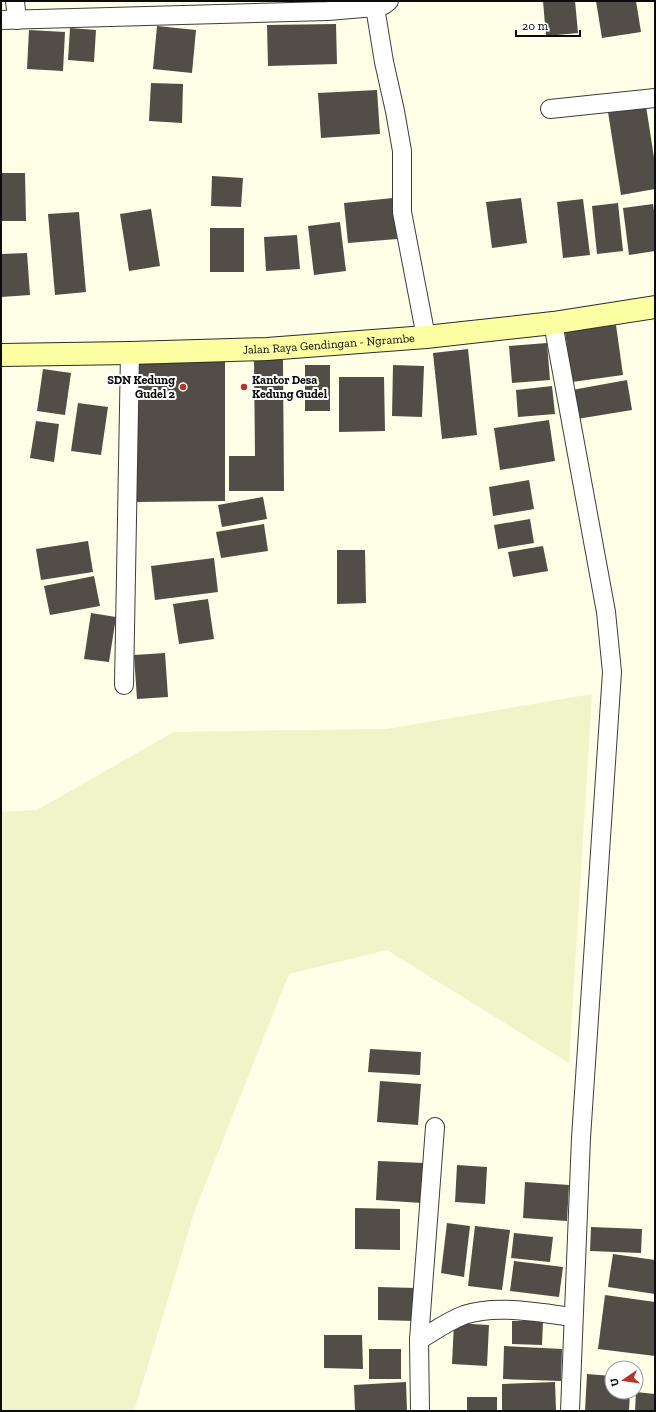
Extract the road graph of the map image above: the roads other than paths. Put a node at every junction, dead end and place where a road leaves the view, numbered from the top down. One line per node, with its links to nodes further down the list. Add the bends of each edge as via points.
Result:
1 (15, 1): 4 (street)
2 (382, 4): 3 (street, via 328,11); 9 (street, via 384,62 401,145 402,212)
3 (178, 8): 4 (street)
4 (9, 20)
5 (655, 98): 6 (street)
6 (550, 109)
7 (655, 307): 8 (main road, Jalan Raya Gendingan - Ngrambe)
8 (553, 323): 9 (main road, Jalan Raya Gendingan - Ngrambe); 14 (street, via 605,604 612,672 582,1123)
9 (426, 337): 10 (main road, Jalan Raya Gendingan - Ngrambe, via 267,349)
10 (130, 353): 11 (main road, Jalan Raya Gendingan - Ngrambe); 12 (street)
11 (1, 355)
12 (124, 685)
13 (435, 1127): 15 (street)
14 (574, 1317): 15 (street, via 499,1309 465,1315); 17 (street)
15 (418, 1340): 16 (street)
16 (420, 1411)
17 (570, 1411)

